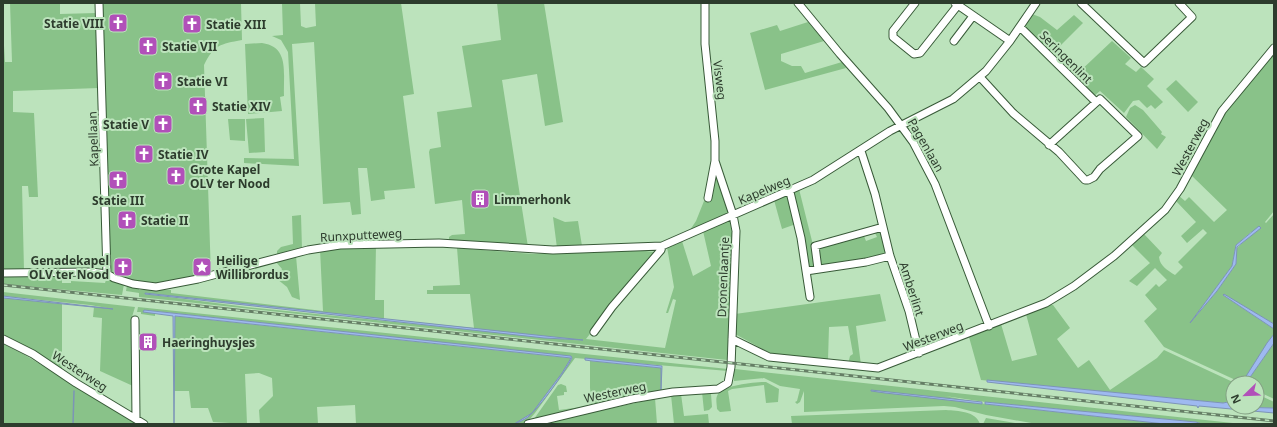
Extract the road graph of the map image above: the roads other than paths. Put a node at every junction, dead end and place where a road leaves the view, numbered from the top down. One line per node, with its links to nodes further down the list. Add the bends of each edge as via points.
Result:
1 (99, 3): 30 (street, Kapellaan)
2 (705, 3): 19 (street, Visweg, via 705,44)
3 (798, 3): 16 (street, Pagenlaan)
4 (915, 3): 7 (street, via 893,31 893,37 914,54 920,53)
5 (1036, 3): 10 (street, Kapelweg)
6 (1081, 3): 8 (street, via 1144,63 1192,17)
7 (957, 4): 9 (street)
8 (1184, 5)
9 (973, 16): 11 (street); 12 (street)
10 (1020, 27): 12 (street, Kapelweg); 15 (street, Seringenlint)
11 (954, 41)
12 (1010, 41): 14 (street, Kapelweg)
13 (1274, 48): 33 (street, Westerweg, via 1222,112 1180,189 1153,222 1074,286 1046,303)
14 (980, 77): 16 (street, Kapelweg, via 953,99); 17 (street, Seringenlint, via 1013,113)
15 (1096, 102): 17 (street); 17 (street, Seringenlint, via 1100,99 1138,136 1088,180 1085,180 1068,160)
16 (902, 125): 18 (street, Kapelweg); 33 (street, Pagenlaan, via 935,184)
17 (1049, 145)
18 (861, 151): 20 (street, Kapelweg); 23 (street, Amberlint)
19 (715, 161): 21 (street, Visweg); 22 (street, Visweg)
20 (790, 192): 22 (street, Kapelweg); 28 (street)
21 (708, 198)
22 (733, 215): 25 (street, Kapelweg); 36 (street, Dronenlaantje, via 736,240)
23 (883, 226): 26 (street, Amberlint); 27 (street, via 815,246)
24 (439, 243): 25 (street, Kapelweg, via 539,250); 30 (street, Runxputteweg, via 355,244 317,248 198,280 156,287 125,282)
25 (662, 246): 34 (street)
26 (890, 256): 27 (street, Amberlint); 37 (street, Amberlint, via 905,299)
27 (818, 269): 28 (street, Amberlint)
28 (806, 271): 31 (street)
29 (3, 273): 30 (street, Runxputteweg)
30 (107, 274)
31 (810, 298)
32 (135, 320): 38 (street)
33 (989, 326): 37 (street, Westerweg)
34 (594, 332)
35 (3, 339): 38 (street, Westerweg, via 32,354)
36 (732, 339): 37 (street, Westerweg, via 769,356 869,368 882,367); 40 (street, Westerweg, via 730,380 721,388 632,399)
37 (919, 353)
38 (136, 419): 39 (street, Westerweg)
39 (144, 424)
40 (528, 424)

